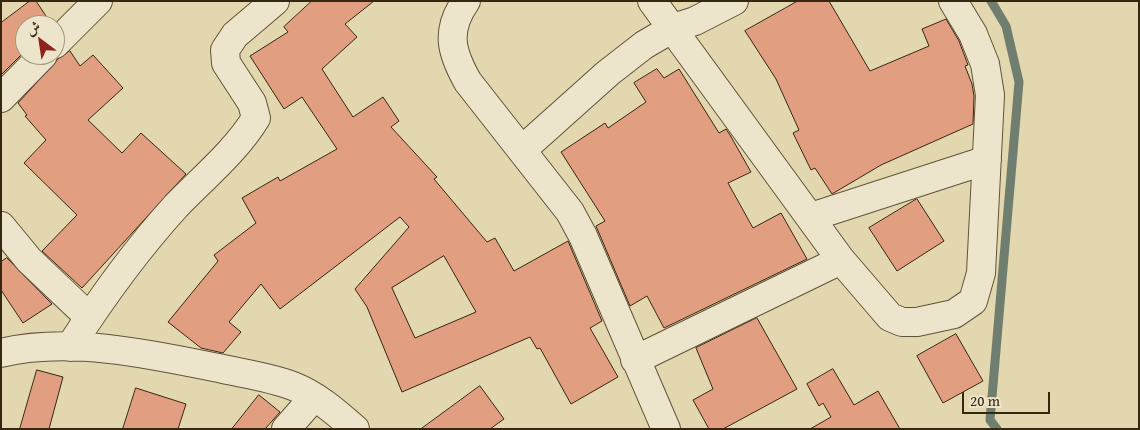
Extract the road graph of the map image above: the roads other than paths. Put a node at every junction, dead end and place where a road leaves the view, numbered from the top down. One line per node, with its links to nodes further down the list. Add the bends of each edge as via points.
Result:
1 (98, 1): 8 (street)
2 (275, 1): 16 (street, via 235,35 225,50 226,64 252,103 256,118 122,269)
3 (466, 1): 11 (street, via 451,33 458,64 468,82)
4 (652, 1): 7 (street)
5 (734, 1): 7 (street)
6 (953, 1): 12 (street, via 973,34 985,64 990,102)
7 (674, 28): 11 (street, via 644,45); 13 (street)
8 (65, 34)
9 (33, 65): 10 (street)
10 (1, 98)
11 (522, 150): 19 (street, via 570,212 583,236)
12 (987, 160): 13 (street); 15 (street, via 981,273 973,301 966,307 933,320 902,322 890,317)
13 (811, 217): 15 (street)
14 (1, 226): 16 (street, via 28,260)
15 (841, 260): 19 (street)
16 (89, 317): 17 (street)
17 (70, 347): 18 (street); 20 (street, via 173,359 275,380)
18 (1, 353)
19 (635, 360): 23 (street)
20 (314, 397): 21 (street); 22 (street)
21 (286, 429)
22 (355, 429)
23 (666, 429)

